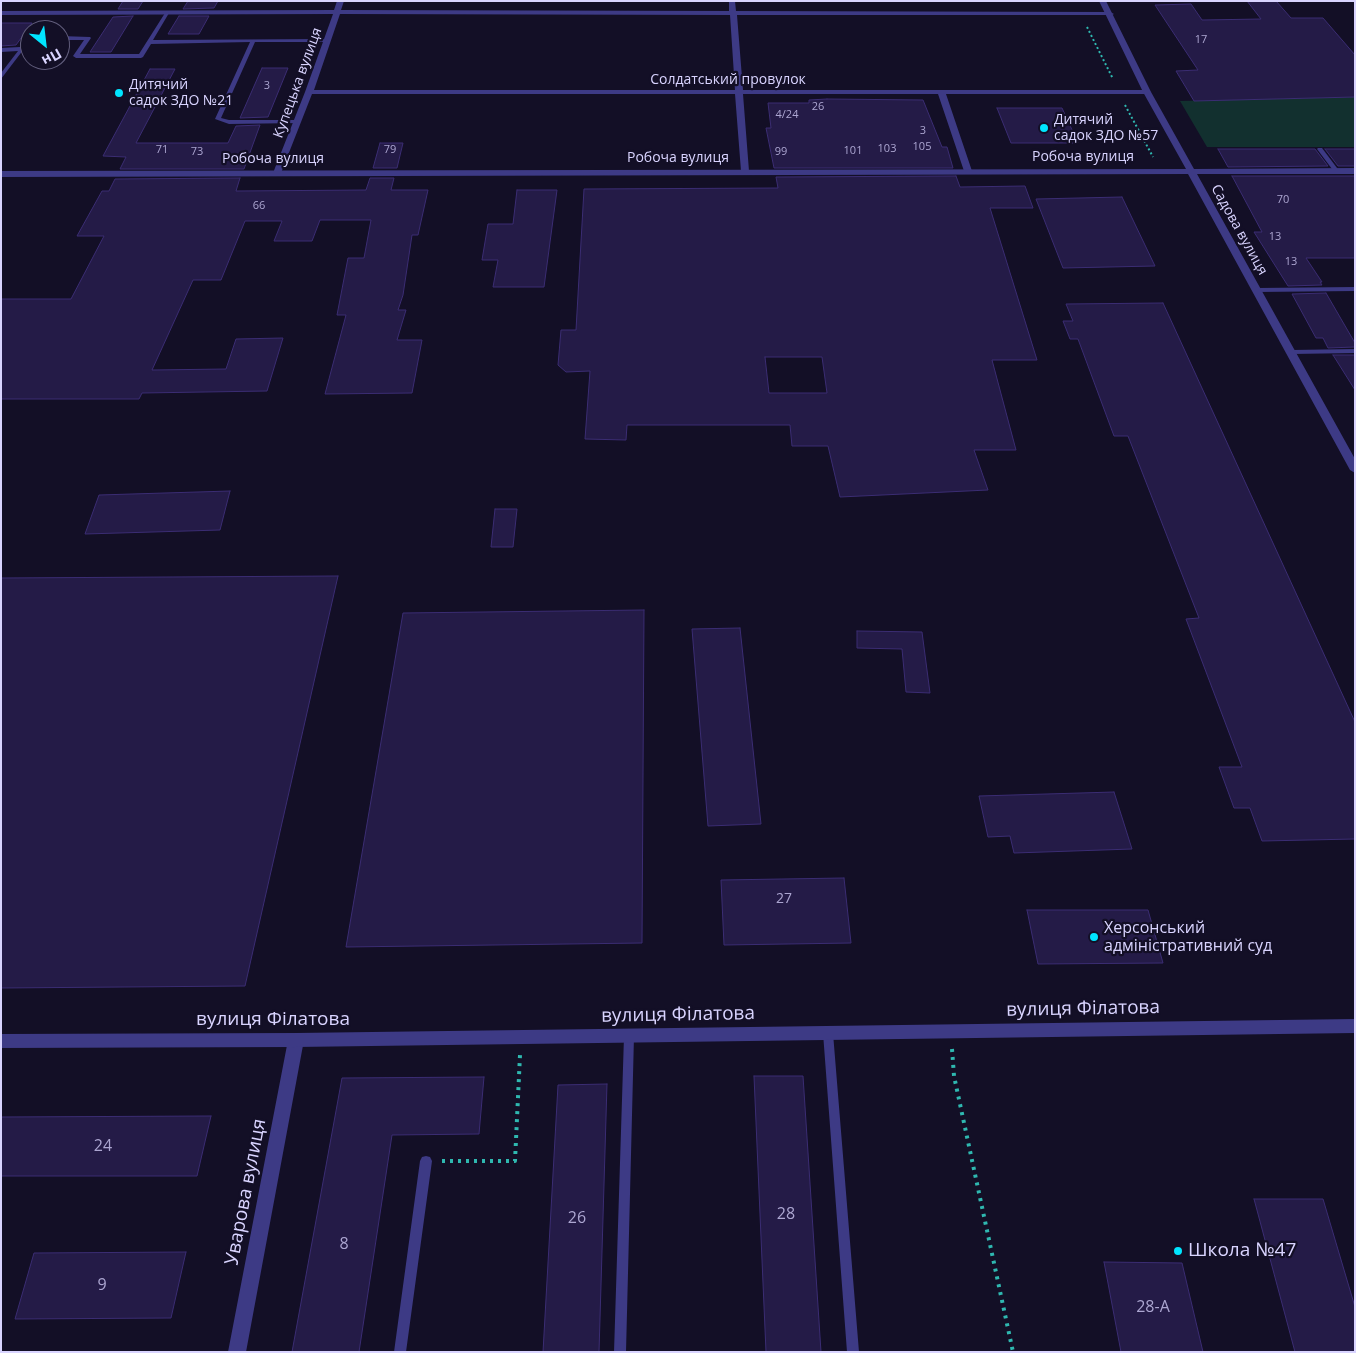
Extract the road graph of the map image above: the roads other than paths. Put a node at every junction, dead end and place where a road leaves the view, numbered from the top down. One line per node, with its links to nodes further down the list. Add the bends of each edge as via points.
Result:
1 (341, 1): 5 (street, Купецька вулиця)
2 (528, 1): 6 (street)
3 (732, 1): 7 (street)
4 (1102, 1): 10 (street, Садова вулиця)
5 (336, 12): 6 (street); 9 (street); 12 (street, Купецька вулиця)
6 (526, 12): 7 (street)
7 (733, 12): 10 (street, via 942,10); 20 (street)
8 (1, 13): 9 (street)
9 (167, 13): 14 (lane)
10 (1110, 14): 22 (street, Садова вулиця)
11 (70, 38): 14 (lane, via 88,38 76,56 141,56)
12 (328, 40): 13 (lane); 19 (street, Купецька вулиця)
13 (253, 41): 14 (lane); 23 (lane, via 218,119 229,122)
14 (150, 42)
15 (1, 50): 16 (lane)
16 (20, 50)
17 (20, 51): 18 (lane)
18 (1, 77)
19 (309, 92): 20 (street, Солдатський провулок); 23 (street, Купецька вулиця)
20 (740, 92): 21 (street, Солдатський провулок); 25 (street)
21 (941, 92): 22 (street, Солдатський провулок); 26 (street)
22 (1147, 92): 28 (street, Садова вулиця)
23 (298, 122): 30 (street, Купецька вулиця)
24 (1320, 149): 29 (lane)
25 (745, 171): 26 (street, Робоча вулиця); 30 (street, Робоча вулиця)
26 (968, 171): 28 (street, Робоча вулиця)
27 (1355, 171): 29 (street, Робоча вулиця)
28 (1191, 172): 29 (street, Робоча вулиця); 33 (street, Садова вулиця)
29 (1336, 172)
30 (277, 173): 31 (street, Робоча вулиця)
31 (1, 174)
32 (1355, 289): 33 (lane)
33 (1257, 290): 35 (street, Садова вулиця)
34 (1355, 351): 35 (lane)
35 (1292, 352): 36 (street, Садова вулиця)
36 (1355, 470)
37 (1355, 1026): 38 (street, вулиця Філатова)
38 (828, 1033): 39 (street, вулиця Філатова); 46 (lane)
39 (629, 1036): 40 (street, вулиця Філатова); 45 (lane)
40 (296, 1040): 41 (street, вулиця Філатова); 43 (street, Уварова вулиця)
41 (1, 1041)
42 (426, 1161): 44 (lane)
43 (237, 1352)
44 (400, 1352)
45 (620, 1352)
46 (853, 1352)

